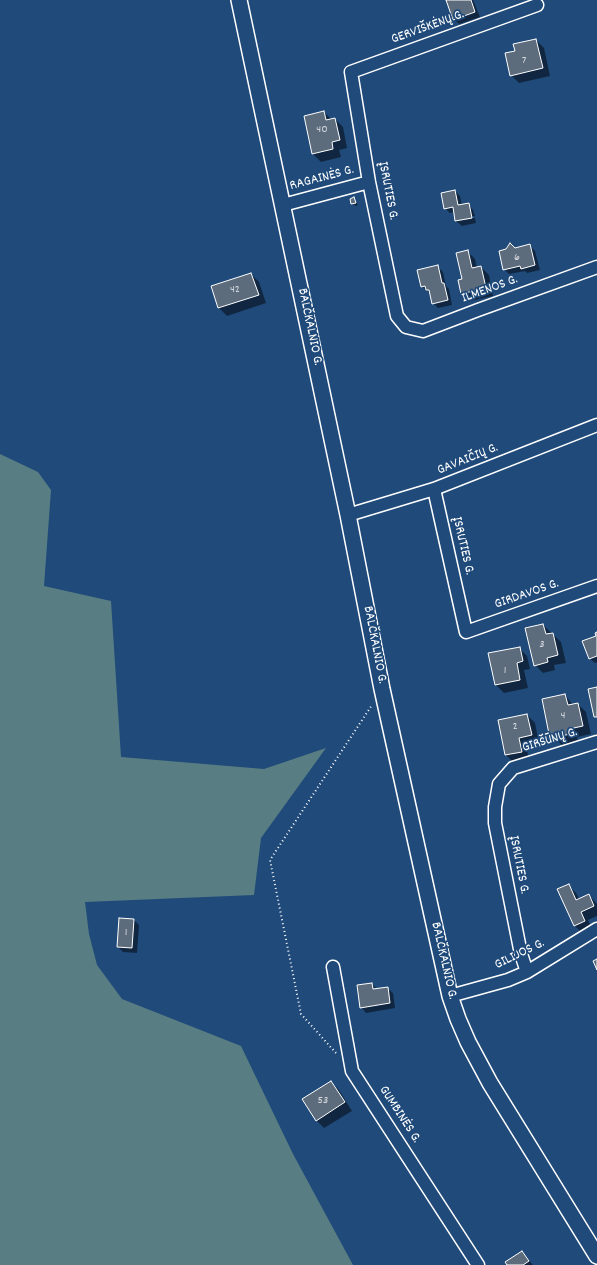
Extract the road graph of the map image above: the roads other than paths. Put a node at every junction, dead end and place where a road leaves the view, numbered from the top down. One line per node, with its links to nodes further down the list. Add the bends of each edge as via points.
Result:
1 (239, 0): 5 (street, BALČKALNIO G.)
2 (537, 5): 3 (street, GERVIŠKĖNŲ G.)
3 (351, 72): 4 (street, ĮSRUTIES G.)
4 (369, 182): 5 (street, RAGAINĖS G.); 7 (street, ĮSRUTIES G.)
5 (283, 205): 10 (street, BALČKALNIO G.)
6 (597, 267): 7 (street, ILMENOS G., via 423,331 406,327)
7 (397, 316)
8 (597, 425): 9 (street, GAVAIČIŲ G.)
9 (434, 489): 10 (street, GAVAIČIŲ G.); 12 (street, ĮSRUTIES G.)
10 (348, 514): 18 (street, BALČKALNIO G., via 382,689)
11 (597, 586): 12 (street, GIRDAVOS G.)
12 (466, 632)
13 (597, 742): 14 (street, GIRŠŪNŲ G.)
14 (512, 768): 17 (street, ĮSRUTIES G., via 500,784 494,807 495,824 521,954)
15 (597, 929): 17 (street, GILIJOS G.)
16 (333, 967): 20 (street, GUMBINĖS G., via 352,1071)
17 (527, 972): 18 (street, GILIJOS G.)
18 (450, 996): 19 (street, BALČKALNIO G., via 468,1042 490,1083)
19 (597, 1256)
20 (478, 1265)

